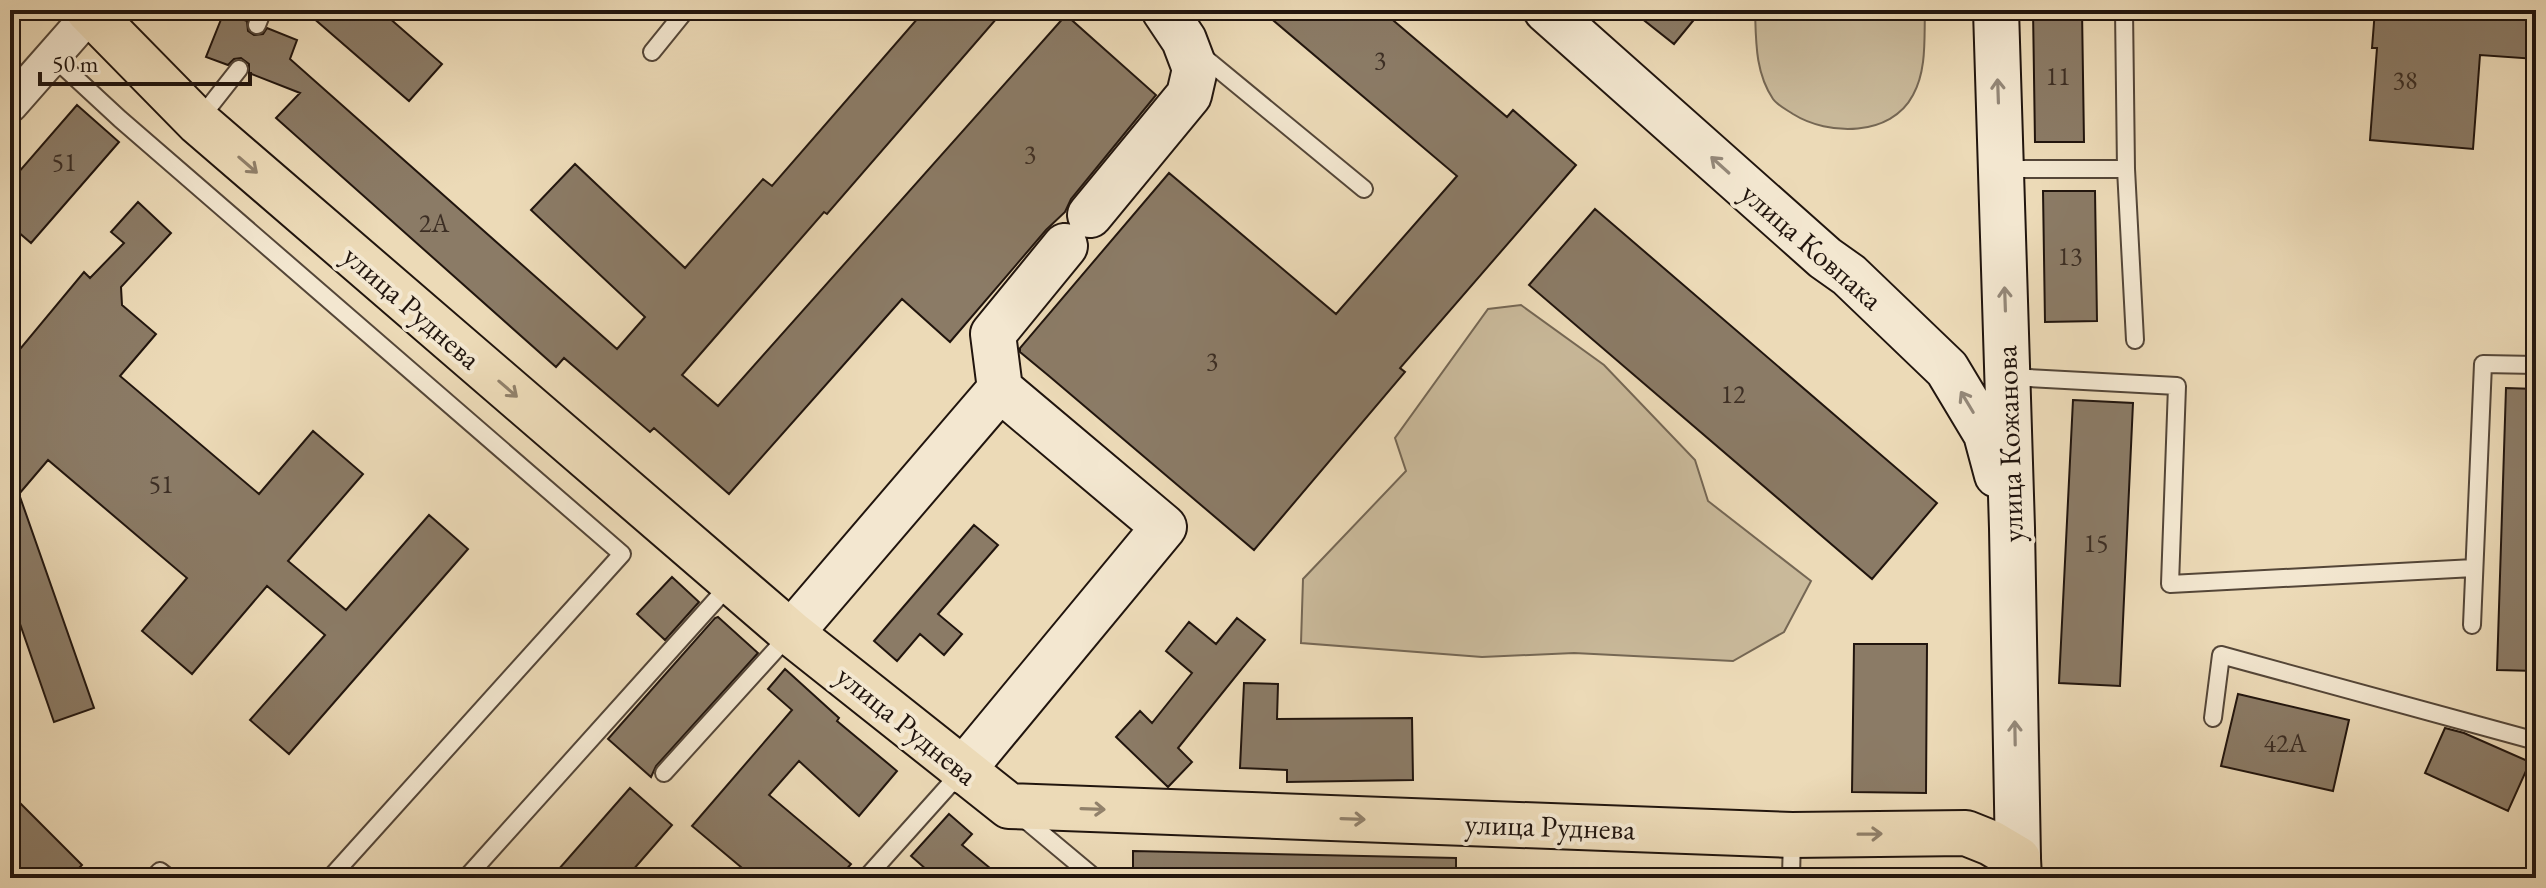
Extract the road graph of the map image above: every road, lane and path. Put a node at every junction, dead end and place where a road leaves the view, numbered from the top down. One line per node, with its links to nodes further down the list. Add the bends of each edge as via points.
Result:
1 (686, 10): 7 (lane)
2 (1546, 10): 19 (street, улица Ковпака, one-way to 2, via 1986,434 1947,369 1849,275)
3 (1996, 10): 12 (street, улица Кожанова, one-way to 3)
4 (2124, 10): 13 (lane)
5 (91, 11): 8 (street); 11 (main road, улица Руднева)
6 (1174, 25): 14 (lane); 18 (street, via 1195,69 1189,95 993,334)
7 (652, 52)
8 (53, 57): 10 (street); 35 (lane, via 622,554)
9 (239, 69): 11 (lane)
10 (10, 105)
11 (198, 122): 21 (main road, улица Руднева, one-way to 21)
12 (2001, 169): 13 (lane); 17 (street, улица Кожанова, one-way to 12)
13 (2126, 169): 15 (lane)
14 (1364, 189)
15 (2135, 340)
16 (2536, 365): 20 (lane, via 2483,364)
17 (2007, 377): 19 (street, улица Кожанова); 20 (lane, via 2177,386 2170,584)
18 (1000, 389): 23 (street); 26 (street, via 1164,527)
19 (2012, 528): 29 (street, улица Кожанова, one-way to 19)
20 (2474, 568): 22 (lane)
21 (732, 581): 23 (main road, улица Руднева); 36 (lane)
22 (2472, 625)
23 (791, 633): 26 (main road, улица Руднева); 27 (lane)
24 (2213, 718): 25 (lane, via 2221,655)
25 (2536, 741)
26 (962, 771): 28 (main road, улица Руднева); 37 (lane)
27 (664, 773)
28 (1009, 806): 31 (main road, улица Руднева, one-way to 31); 38 (lane)
29 (2017, 811): 30 (street, улица Руднева); 32 (street, улица Кожанова)
30 (1966, 833): 31 (main road, улица Руднева, one-way to 30); 32 (main road, улица Руднева, via 1991,843)
31 (1792, 835): 39 (lane)
32 (2019, 868)
33 (153, 878): 34 (lane, via 160,871)
34 (169, 878)
35 (330, 878)
36 (466, 878)
37 (866, 878)
38 (1095, 878)
39 (1791, 878)

